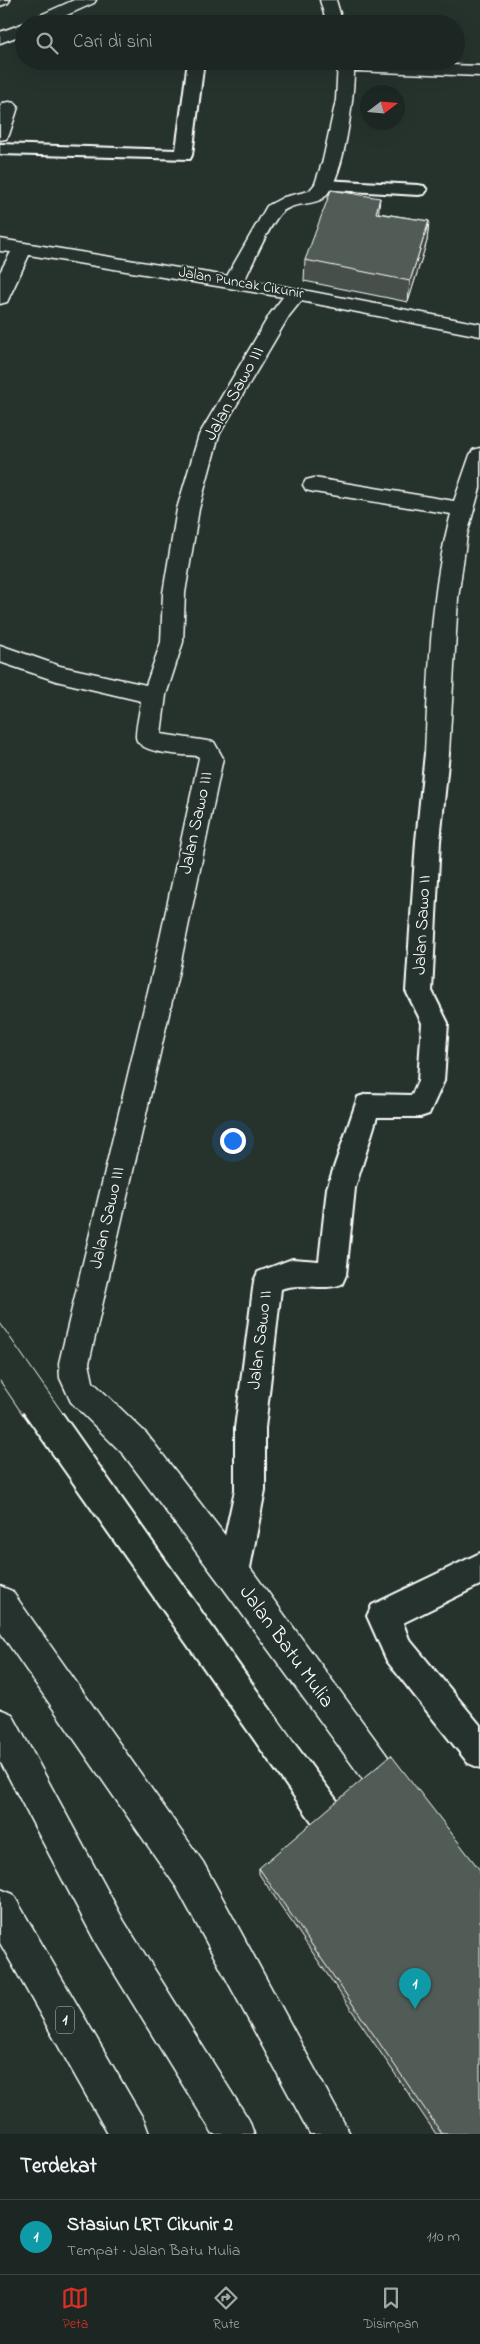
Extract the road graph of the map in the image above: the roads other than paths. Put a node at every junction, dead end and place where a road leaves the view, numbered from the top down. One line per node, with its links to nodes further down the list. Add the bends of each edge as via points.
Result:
1 (88, 0): 3 (main road)
2 (328, 0): 4 (main road)
3 (54, 15)
4 (332, 15)
5 (15, 32): 6 (main road)
6 (1, 38)
7 (195, 70): 13 (lane, via 184,155)
8 (346, 70): 14 (main road, via 345,100)
9 (424, 70): 10 (main road)
10 (480, 71)
11 (9, 107): 12 (main road)
12 (0, 135)
13 (0, 149)
14 (324, 185): 15 (lane); 18 (main road, via 315,195 290,201 273,210)
15 (418, 190)
16 (0, 245): 17 (main road, Jalan Puncak Cikunir)
17 (23, 248): 18 (main road, Jalan Puncak Cikunir); 20 (main road)
18 (234, 281): 19 (main road, Jalan Puncak Cikunir)
19 (297, 293): 21 (main road, Jalan Puncak Cikunir); 26 (main road, Jalan Sawo III, via 280,314 209,435 188,509 174,593 172,642)
20 (0, 298)
21 (480, 330)
22 (480, 455): 24 (main road, Jalan Sawo II)
23 (314, 486): 24 (main road)
24 (462, 509): 27 (main road, Jalan Sawo II, via 443,632)
25 (0, 653): 26 (main road, via 56,673)
26 (154, 695): 28 (main road, Jalan Sawo III, via 148,738 162,744 205,748 211,758 165,976 74,1363 75,1378)
27 (437, 754): 30 (lane, Jalan Sawo II, via 419,990 435,1023 431,1080 420,1106 367,1105 341,1188 332,1275 292,1272 268,1281 250,1428 250,1490)
28 (82, 1392): 30 (main road, Jalan Batu Mulia, via 135,1444)
29 (480, 1569): 33 (lane, via 383,1616 398,1650)
30 (233, 1573): 34 (main road, Jalan Batu Mulia)
31 (0, 1602): 38 (main road, via 190,1875)
32 (0, 1726): 37 (main road, via 111,1934)
33 (480, 1751)
34 (416, 1824)
35 (0, 1907): 36 (main road, 1)
36 (130, 2134)
37 (235, 2134)
38 (331, 2134)

